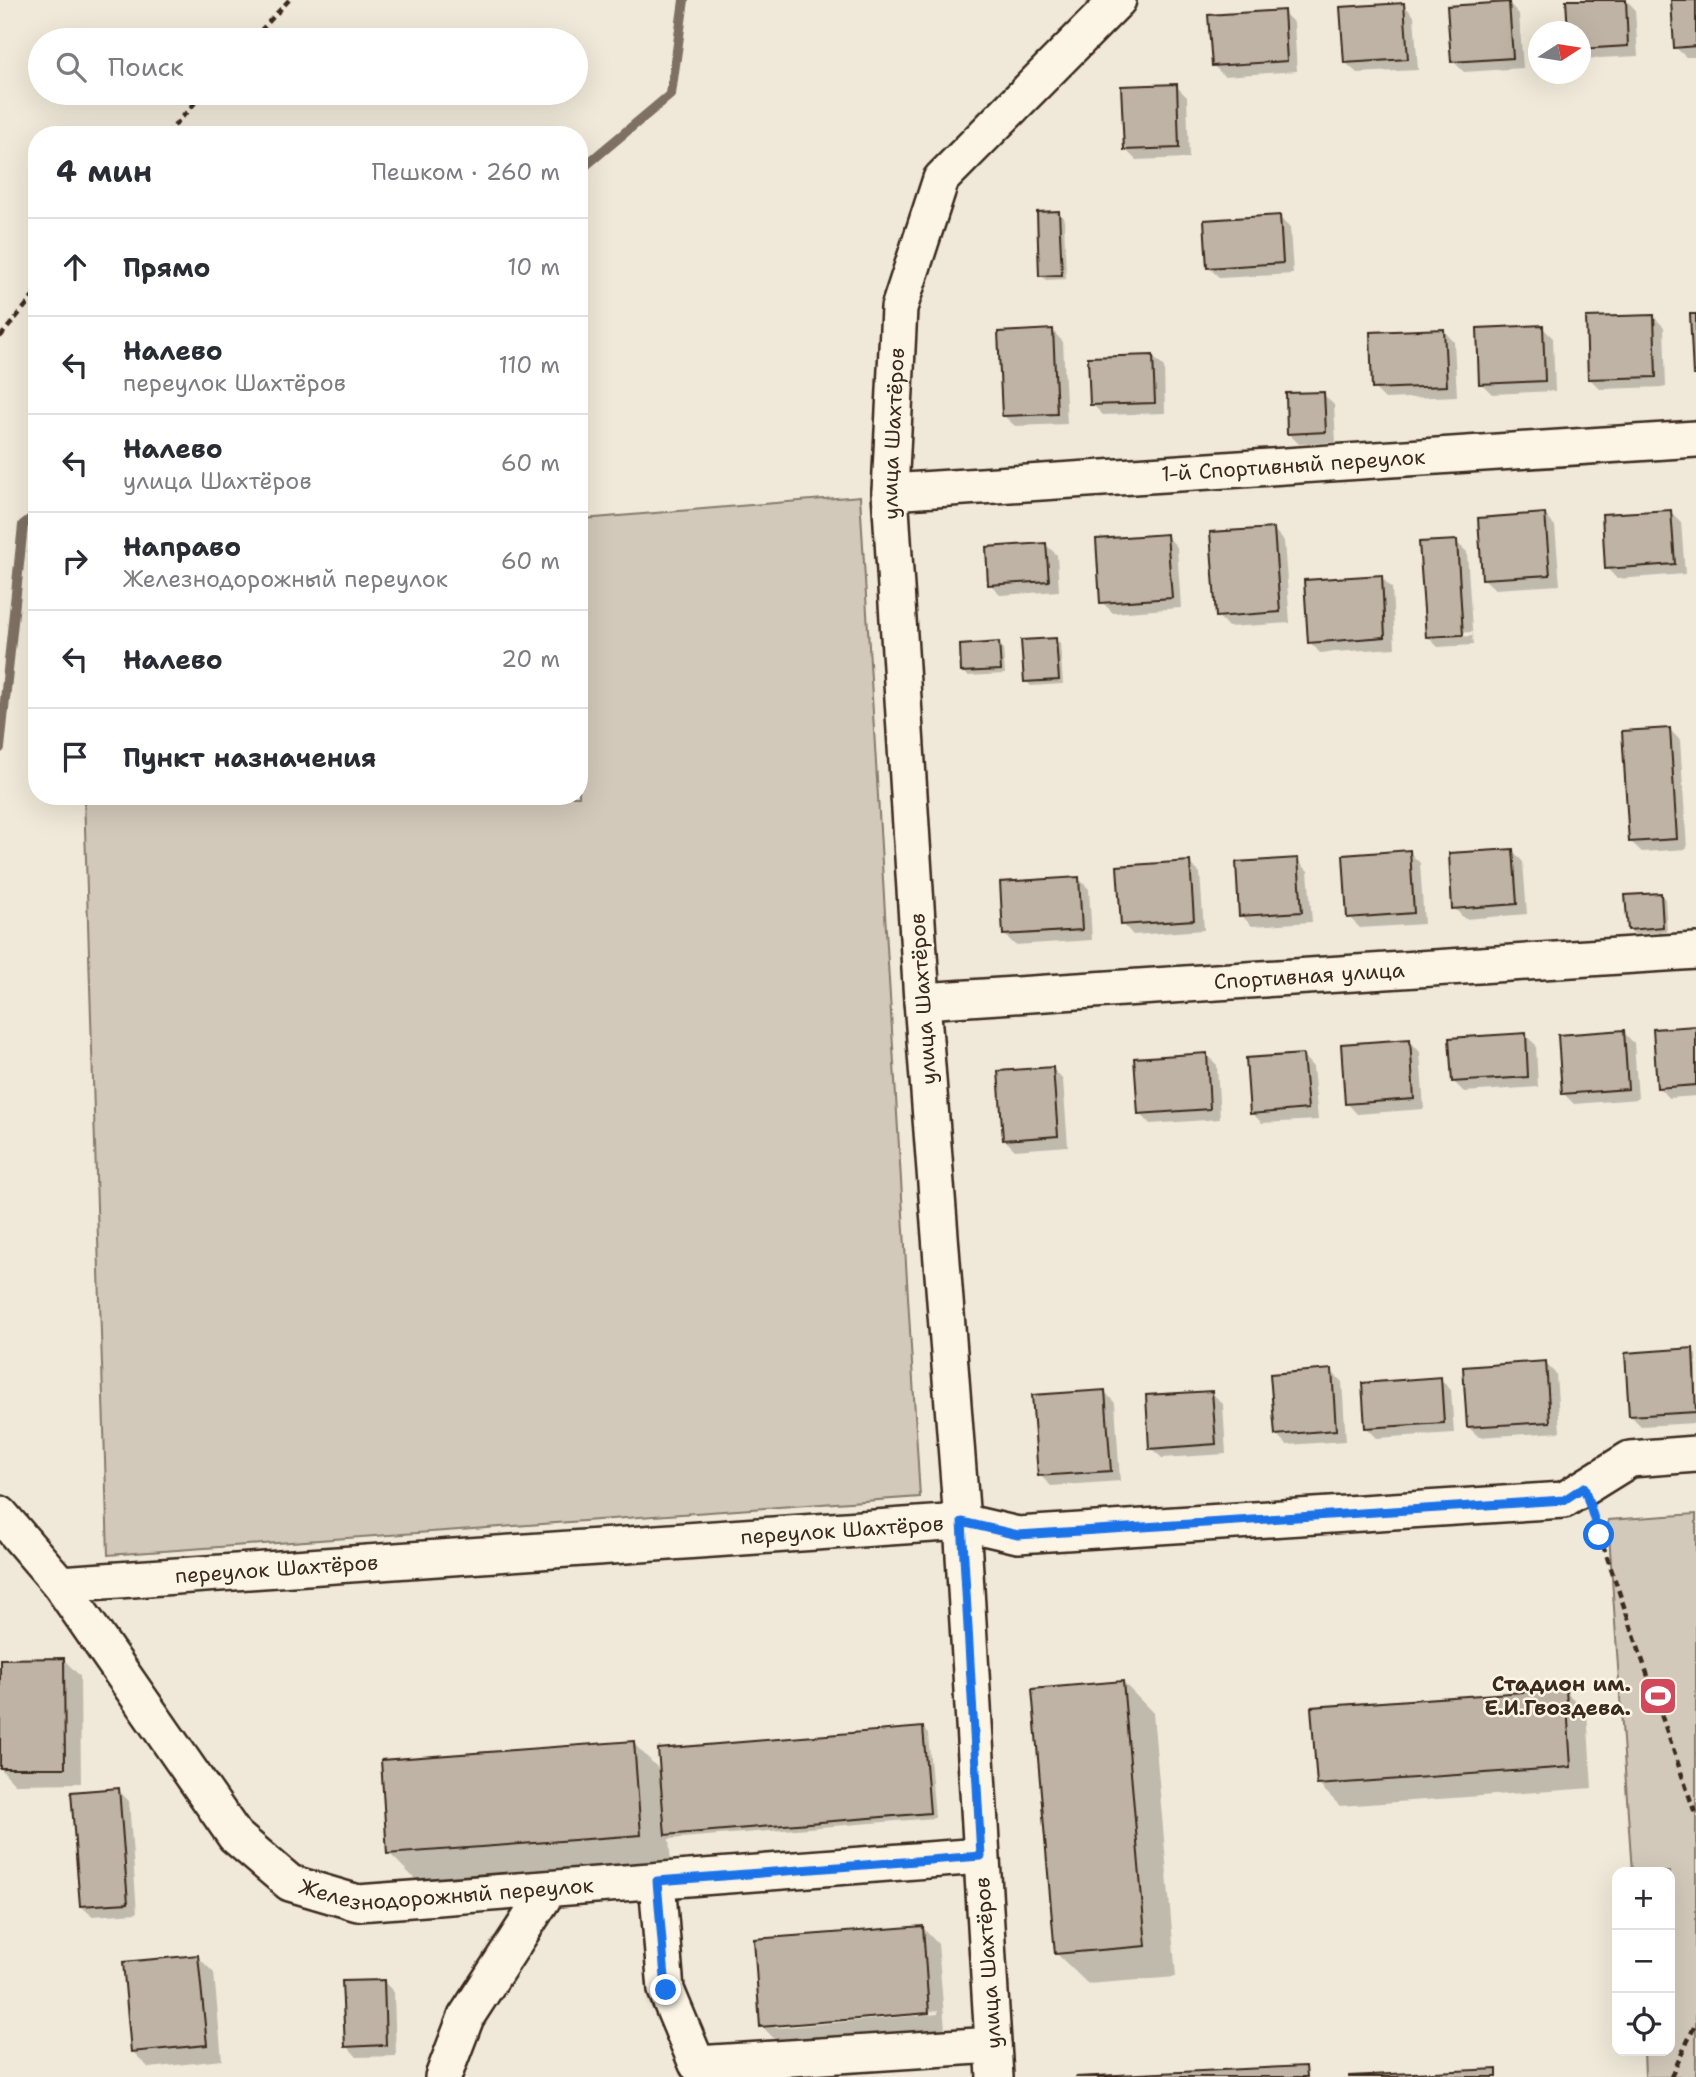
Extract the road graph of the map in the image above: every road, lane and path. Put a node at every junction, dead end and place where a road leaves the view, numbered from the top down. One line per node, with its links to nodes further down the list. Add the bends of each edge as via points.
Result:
1 (289, 0): 3 (path)
2 (1118, 0): 9 (street, улица Шахтёров, via 940,179 900,308)
3 (263, 28)
4 (193, 105): 5 (path)
5 (174, 126)
6 (28, 303): 7 (path)
7 (0, 337)
8 (1696, 439): 9 (street, 1-й Спортивный переулок)
9 (891, 492): 11 (street, улица Шахтёров)
10 (1696, 951): 11 (street, Спортивная улица)
11 (922, 1001): 15 (street, улица Шахтёров)
12 (1696, 1454): 13 (street, переулок Шахтёров, via 1630,1459)
13 (1584, 1487): 15 (street, переулок Шахтёров, via 1564,1500 1018,1535); 17 (path)
14 (0, 1514): 16 (street, Железнодорожный переулок)
15 (962, 1522): 16 (street, переулок Шахтёров); 18 (street, улица Шахтёров)
16 (60, 1584): 20 (street, Железнодорожный переулок, via 235,1836 290,1884 358,1903)
17 (1696, 1816)
18 (981, 1856): 19 (street, Железнодорожный переулок); 22 (street, улица Шахтёров)
19 (657, 1881): 20 (street, Железнодорожный переулок); 22 (street, via 666,1990 697,2064)
20 (549, 1889): 23 (street, via 466,2017)
21 (1696, 2023): 24 (path)
22 (994, 2061)
23 (443, 2077)
24 (1671, 2077)

